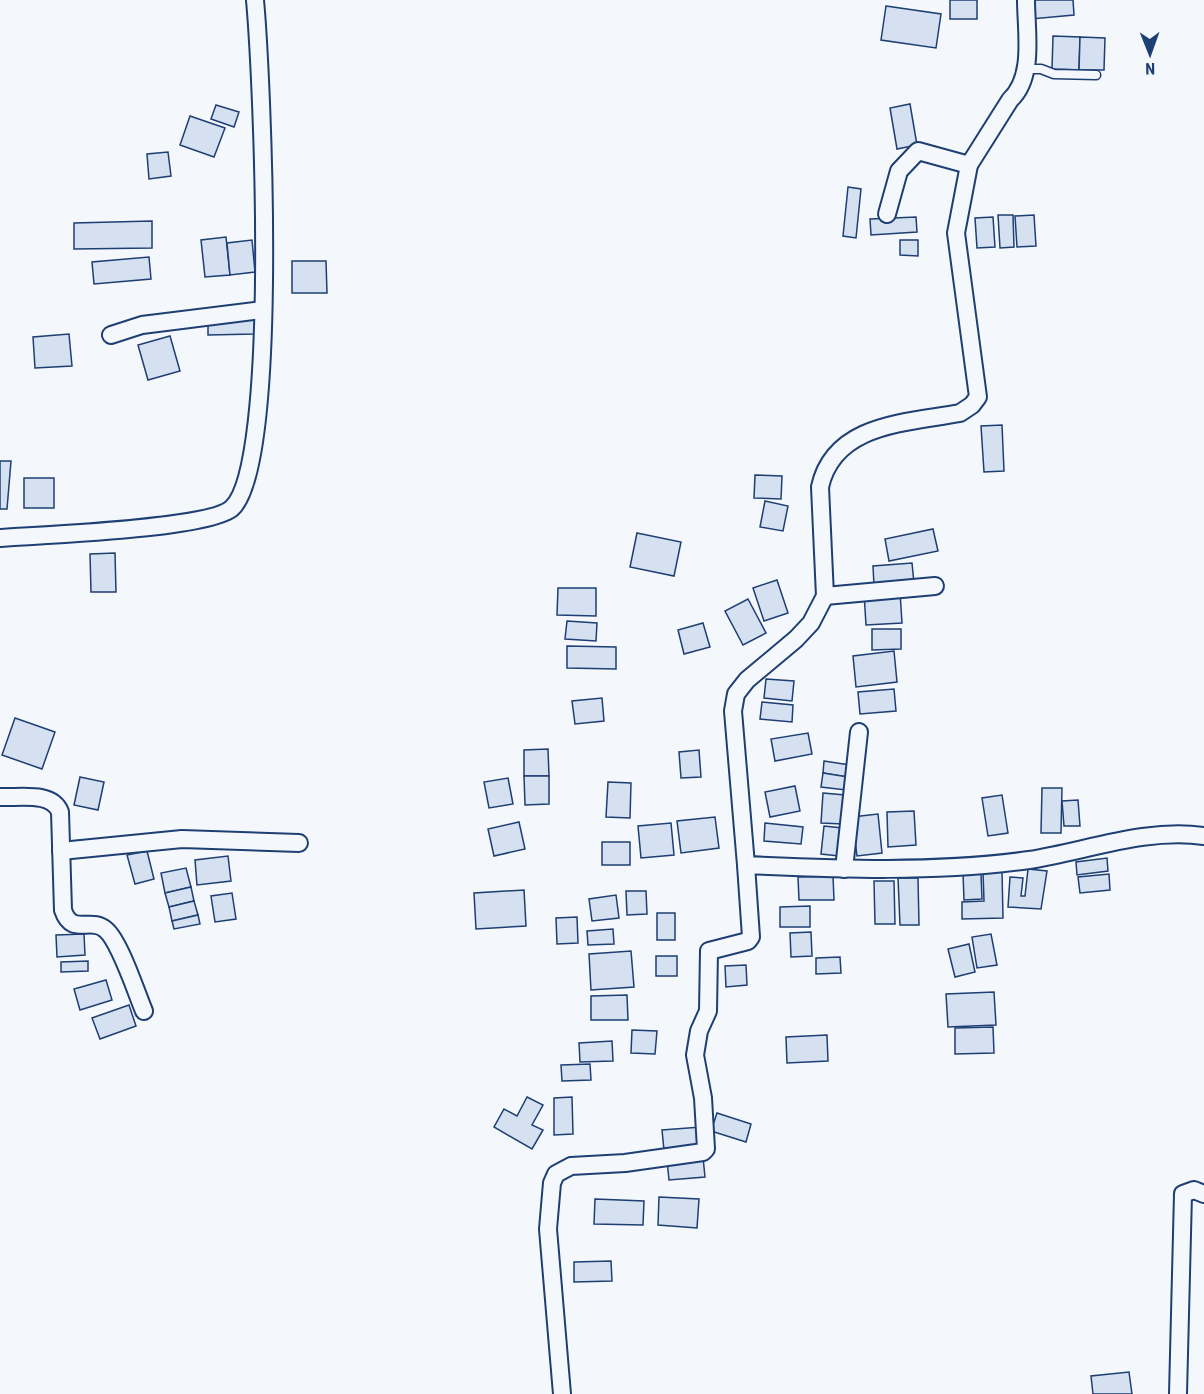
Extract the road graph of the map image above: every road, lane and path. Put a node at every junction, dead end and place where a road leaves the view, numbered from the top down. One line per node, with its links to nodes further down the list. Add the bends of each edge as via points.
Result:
1 (255, 0): 7 (street, via 266,232)
2 (1026, 0): 3 (street)
3 (1026, 69): 4 (lane); 5 (street, via 1019,92)
4 (1096, 75)
5 (969, 165): 6 (street, via 918,152 899,171); 11 (street, via 956,233 978,397 960,413 870,430 835,455 824,471 820,487)
6 (887, 214)
7 (262, 310): 8 (street, via 142,325); 9 (street, via 259,408 244,489 234,507 221,515 199,519)
8 (111, 335)
9 (0, 538)
10 (935, 586): 11 (street)
11 (825, 596): 17 (street, via 811,623 736,694 733,711)
12 (859, 732): 18 (street)
13 (0, 796): 16 (street, via 53,800 60,812)
14 (1204, 836): 18 (street, via 1135,837 1030,860 963,867)
15 (299, 843): 16 (street, via 182,839)
16 (61, 850): 19 (street, via 66,918 76,925 106,929)
17 (746, 865): 18 (street); 21 (street, via 752,938 709,951 708,1011 696,1041 706,1149 624,1163 571,1166 556,1174 552,1183 548,1229)
18 (844, 869)
19 (144, 1011)
20 (1204, 1194): 22 (street, via 1194,1190 1184,1194)
21 (562, 1394)
22 (1178, 1394)

